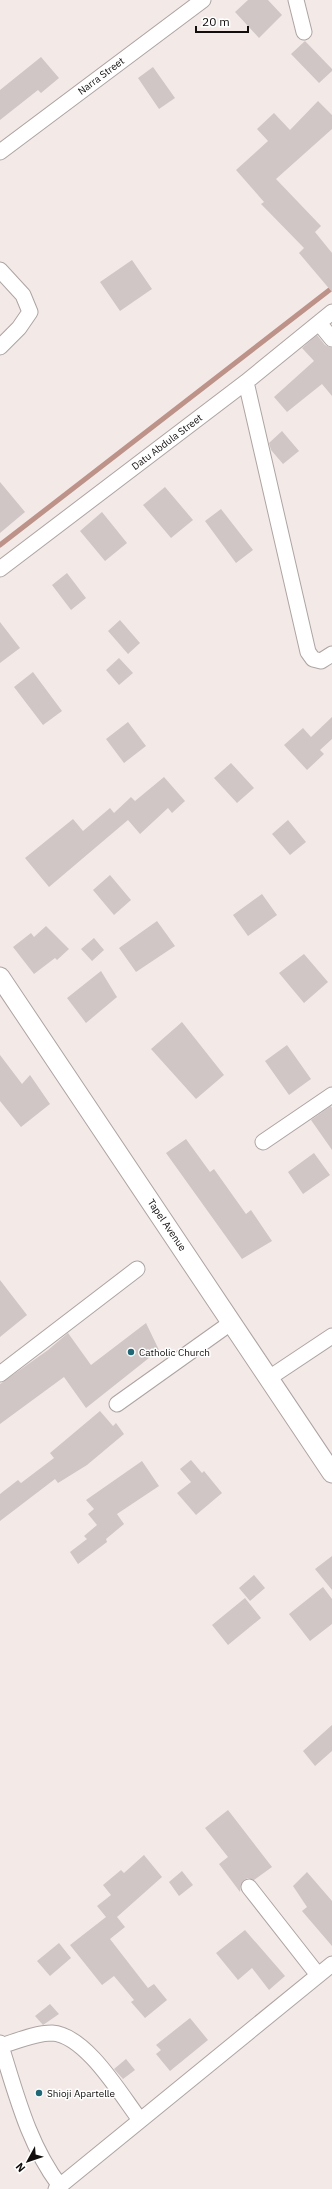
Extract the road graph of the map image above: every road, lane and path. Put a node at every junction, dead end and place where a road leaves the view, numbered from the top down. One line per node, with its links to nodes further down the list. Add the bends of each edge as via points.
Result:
1 (203, 0): 4 (street, Narra Street)
2 (296, 0): 3 (street)
3 (304, 32)
4 (0, 152)
5 (0, 270): 9 (street, via 23,295 30,312 19,328)
6 (332, 312): 7 (street, Datu Abdula Street)
7 (319, 323): 8 (street); 10 (street, Datu Abdula Street)
8 (332, 340)
9 (0, 347)
10 (246, 382): 11 (street, Datu Abdula Street); 12 (street, via 308,652 313,659 321,661)
11 (0, 568)
12 (332, 654)
13 (0, 977): 17 (street, Tapel Avenue)
14 (332, 1095): 15 (street)
15 (263, 1142)
16 (138, 1269): 19 (street)
17 (232, 1322): 20 (street, Tapel Avenue); 21 (street)
18 (332, 1336): 20 (street)
19 (0, 1374)
20 (269, 1378): 22 (street, Tapel Avenue)
21 (116, 1404)
22 (332, 1473)
23 (249, 1887): 25 (street)
24 (332, 1964): 25 (street)
25 (318, 1975): 27 (street)
26 (0, 2044): 27 (street, via 52,2033 76,2042 108,2077); 28 (street, via 30,2136)
27 (140, 2120): 28 (street)
28 (58, 2187)

